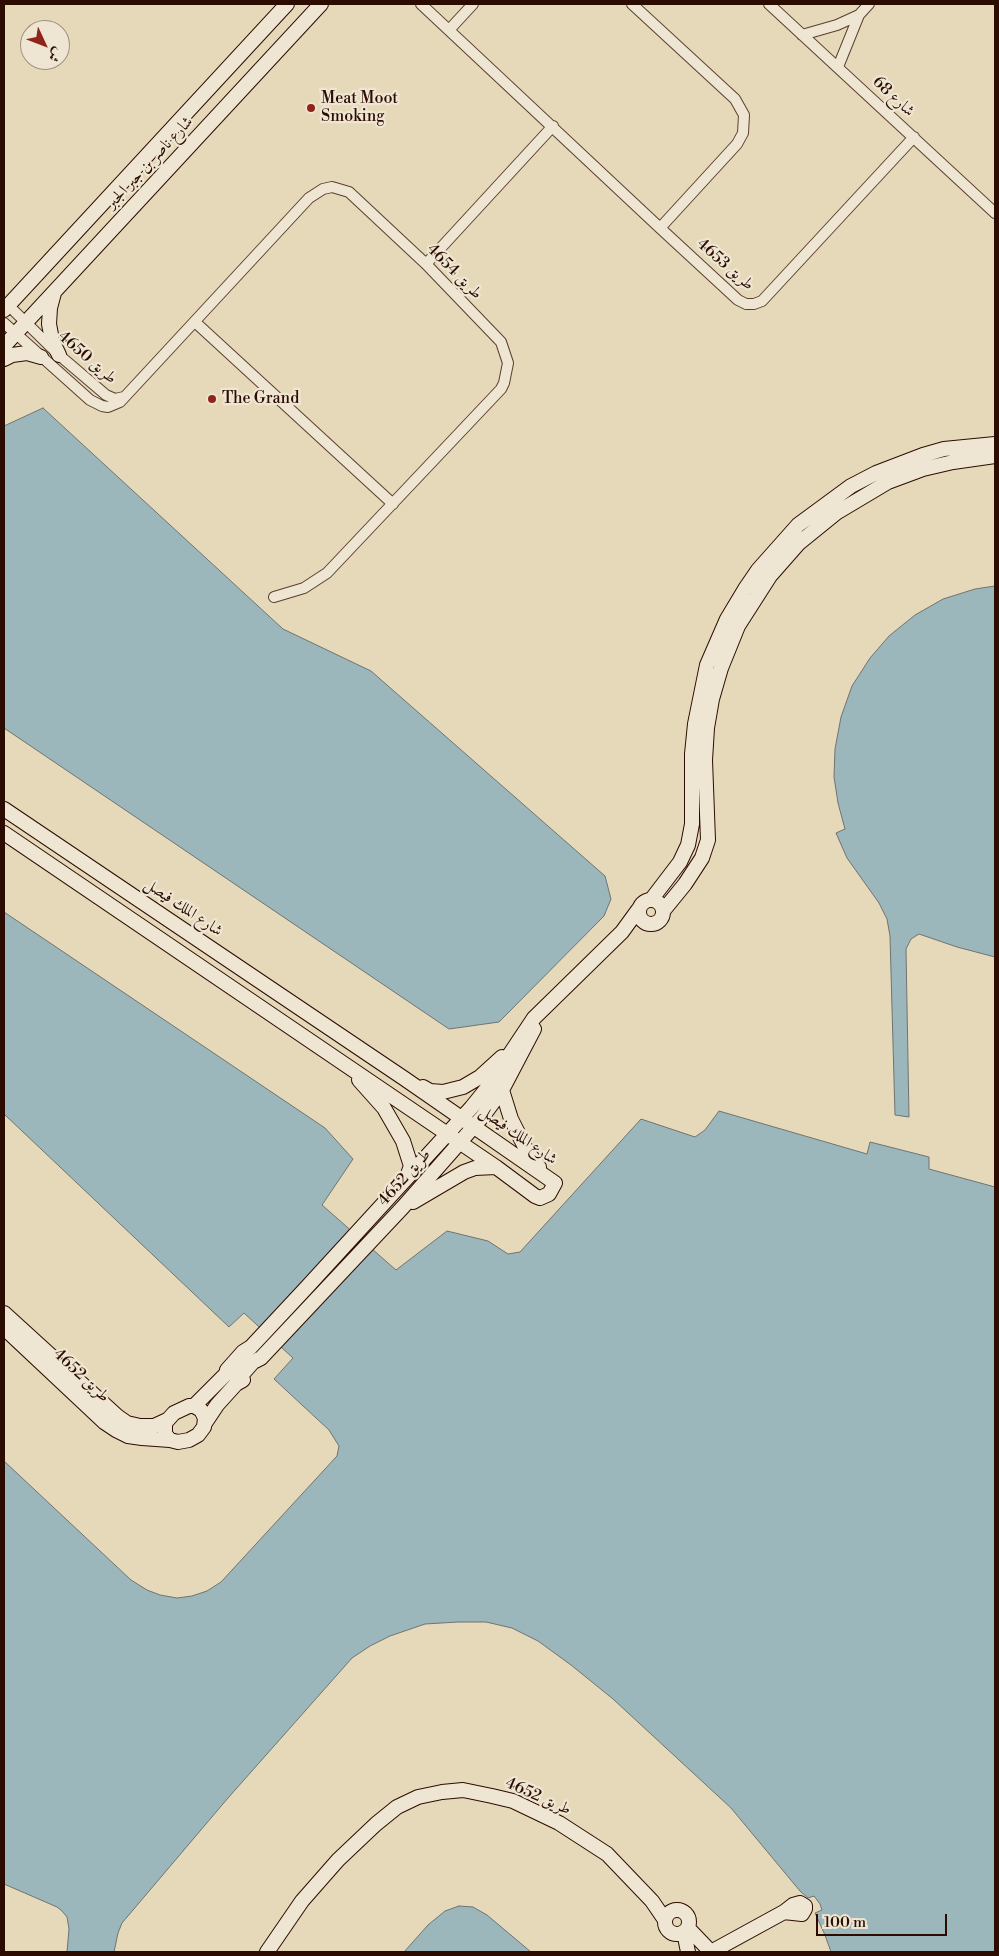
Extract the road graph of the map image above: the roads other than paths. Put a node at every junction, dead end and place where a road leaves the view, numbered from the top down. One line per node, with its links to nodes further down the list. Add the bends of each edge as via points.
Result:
1 (287, 4): 18 (street, شارع ناصر بن جبر الجبر)
2 (322, 4): 17 (street, شارع ناصر بن جبر الجبر)
3 (420, 4): 9 (street, طريق 4653)
4 (473, 4): 9 (street)
5 (632, 4): 15 (street, via 735,99 744,115 744,127 737,144)
6 (769, 4): 10 (street, شارع 68)
7 (869, 4): 8 (street)
8 (859, 14): 10 (street, via 837,25); 11 (street)
9 (449, 30): 12 (street, طريق 4653)
10 (802, 35): 11 (street, شارع 68)
11 (838, 67): 13 (street, شارع 68)
12 (553, 126): 15 (street, طريق 4653); 16 (street)
13 (914, 137): 14 (street, شارع 68); 15 (street, طريق 4653, via 758,303 746,304 738,300)
14 (995, 213)
15 (660, 228)
16 (426, 264): 19 (street, طريق 4654, via 349,192 332,187 323,189 309,198); 30 (street, طريق 4654, via 497,336 504,348 508,370 501,389)
17 (55, 292): 21 (street, شارع ناصر بن جبر الجبر); 24 (street, via 49,324)
18 (6, 308): 21 (street, طريق 4650)
19 (195, 322): 27 (street, طريق 4654); 30 (street)
20 (4, 323): 22 (street, طريق 4650)
21 (26, 323): 22 (street, شارع ناصر بن جبر الجبر); 24 (street, طريق 4650)
22 (16, 334): 23 (street, شارع ناصر بن جبر الجبر); 25 (street, طريق 4650)
23 (4, 346)
24 (59, 355): 27 (street, طريق 4650, via 106,395 115,399)
25 (41, 357): 26 (street, via 27,354); 27 (street, طريق 4650, via 96,404 108,407)
26 (4, 359)
27 (125, 397)
28 (995, 444): 34 (street, via 923,454 876,473 798,525 758,570 727,619 707,665 695,724 692,824 688,845 680,862)
29 (995, 456): 35 (street, via 923,469 888,482 814,530 770,576 738,626 712,699 705,760 708,840 702,858)
30 (393, 504): 31 (street, طريق 4654, via 320,579 294,592)
31 (274, 597)
32 (4, 809): 40 (street, شارع الملك فيصل)
33 (4, 833): 39 (street, شارع الملك فيصل)
34 (651, 900): 35 (street, via 658,902); 36 (street, via 644,901)
35 (663, 911): 36 (street, via 662,918 650,925)
36 (641, 916): 37 (street, طريق 4652)
37 (550, 1002): 38 (street, طريق 4652); 41 (street, طريق 4652)
38 (516, 1042): 40 (street, via 480,1077 463,1087 444,1092 430,1090); 42 (street, طريق 4652, via 488,1087)
39 (347, 1066): 44 (street, شارع الملك فيصل); 47 (street, via 397,1128 409,1156 411,1166)
40 (405, 1079): 42 (street, شارع الملك فيصل)
41 (502, 1090): 43 (street, طريق 4652); 48 (street, via 511,1119 527,1151)
42 (461, 1118): 43 (street, شارع الملك فيصل); 44 (street, طريق 4652)
43 (473, 1126): 45 (street, طريق 4652); 48 (street, شارع الملك فيصل)
44 (446, 1133): 45 (street, شارع الملك فيصل); 47 (street, طريق 4652)
45 (459, 1142): 46 (street, شارع الملك فيصل); 49 (street, طريق 4652)
46 (496, 1167): 48 (street, شارع الملك فيصل, via 540,1198 549,1194 555,1183); 49 (street, via 464,1172)
47 (407, 1178): 52 (street, طريق 4652)
48 (547, 1178)
49 (398, 1212): 54 (street, طريق 4652, via 237,1380)
50 (4, 1313): 53 (street, طريق 4652, via 117,1416 140,1426 154,1426)
51 (4, 1328): 55 (street, طريق 4652, via 104,1422 128,1436)
52 (194, 1406): 53 (street, via 178,1410); 54 (street, via 204,1414)
53 (167, 1420): 55 (street, via 164,1430)
54 (205, 1423): 55 (street, via 194,1438 183,1442)
55 (170, 1440)
56 (784, 1912): 61 (street)
57 (669, 1915): 58 (street, via 666,1925 671,1932 675,1934); 58 (street, via 680,1910 688,1915 690,1923); 59 (street, طريق 4652, via 607,1854 559,1823 513,1801 463,1790 418,1797 397,1807 376,1824 302,1901)
58 (686, 1930): 60 (street); 61 (street)
59 (267, 1952)
60 (688, 1952)
61 (711, 1952)

